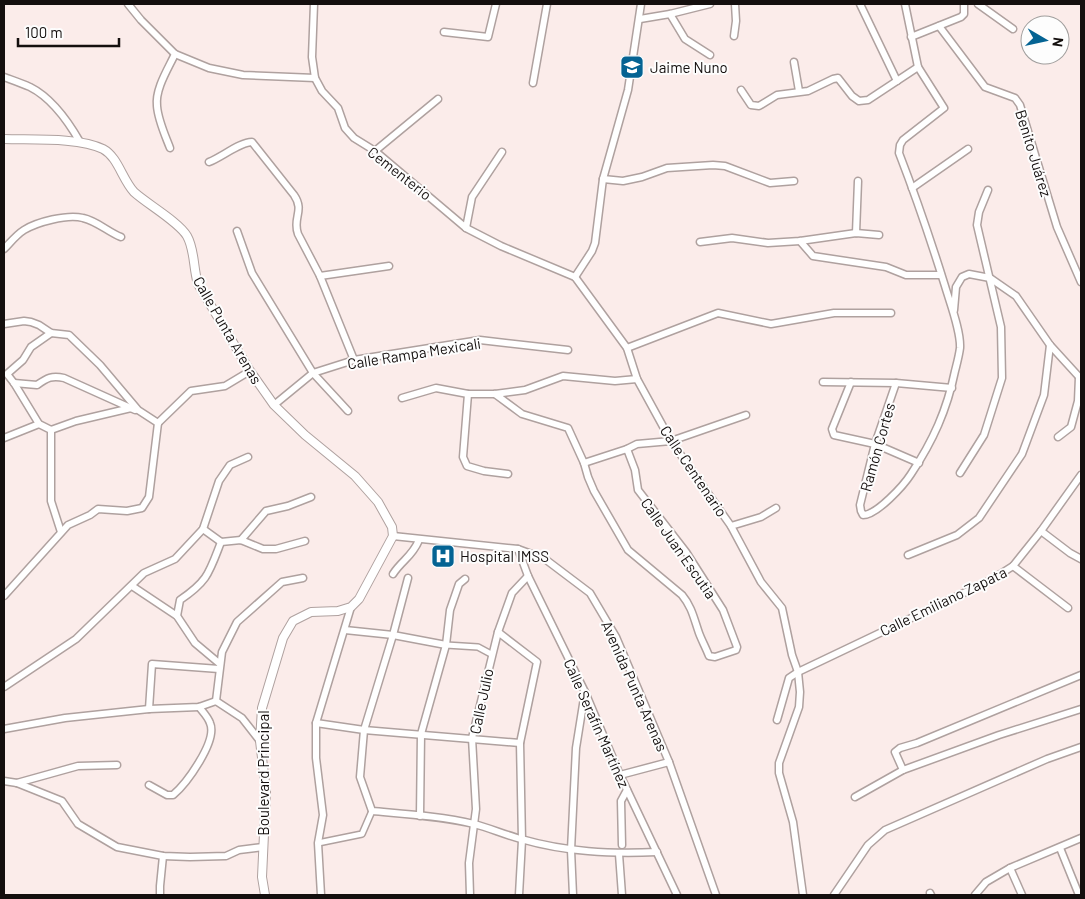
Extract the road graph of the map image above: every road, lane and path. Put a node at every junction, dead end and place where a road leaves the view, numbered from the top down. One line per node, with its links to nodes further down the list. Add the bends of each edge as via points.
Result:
1 (128, 4): 19 (street)
2 (314, 4): 24 (street, Cementerio, via 312,58)
3 (496, 4): 16 (street, via 488,37)
4 (547, 4): 26 (street)
5 (642, 4): 13 (street)
6 (710, 4): 12 (street)
7 (735, 4): 17 (street)
8 (860, 4): 25 (street)
9 (904, 4): 18 (street)
10 (964, 4): 14 (street, via 961,18)
11 (978, 4): 15 (street)
12 (670, 14): 13 (street); 20 (street, via 685,39)
13 (640, 19): 37 (street, via 628,90)
14 (939, 26): 18 (street); 55 (street, Benito Juárez, via 985,87 1015,98 1020,105 1057,227)
15 (1013, 29)
16 (444, 32)
17 (734, 36)
18 (911, 37): 22 (street)
19 (175, 54): 24 (street, via 209,68 243,75); 32 (street, via 156,100)
20 (710, 55)
21 (794, 62): 28 (street)
22 (918, 67): 25 (street); 40 (street, via 944,108 900,145 899,153)
23 (4, 77): 31 (street, via 32,88 48,100 66,119)
24 (315, 78): 34 (street, Cementerio, via 338,108 345,128)
25 (897, 81): 28 (street, via 868,100 859,101 838,78 808,91)
26 (533, 84)
27 (741, 90): 28 (street, via 751,105 759,106 778,94)
28 (799, 91)
29 (438, 98): 34 (street)
30 (4, 138): 31 (street, Calle Punta Arenas)
31 (80, 142): 64 (street, Calle Punta Arenas, via 103,149 135,192 186,233 191,243 198,284)
32 (170, 148)
33 (968, 149): 40 (street)
34 (375, 151): 42 (street, Cementerio)
35 (502, 152): 42 (street, via 472,197)
36 (209, 162): 52 (street, via 252,142 298,201 300,208 296,228)
37 (603, 179): 38 (street, via 623,182 667,168 713,164 770,183); 53 (street, via 595,243)
38 (794, 181)
39 (858, 181): 44 (street)
40 (912, 188): 51 (street)
41 (988, 190): 54 (street, via 977,225)
42 (466, 228): 53 (street, Cementerio)
43 (237, 231): 65 (street, via 252,273)
44 (856, 233): 45 (street); 47 (street)
45 (878, 235)
46 (121, 237): 49 (street, via 82,217 60,218 37,223 22,231)
47 (800, 241): 48 (street, via 768,243 732,238); 51 (street, via 813,256 886,267 906,275)
48 (700, 242)
49 (4, 249)
50 (389, 266): 52 (street)
51 (942, 275): 57 (street)
52 (320, 276): 63 (street)
53 (575, 277): 61 (street, Calle Centenario)
54 (990, 278): 57 (street, via 969,274 962,277 956,287); 60 (street, via 1016,296); 92 (street, via 1001,326 1002,378 984,435)
55 (1081, 282)
56 (891, 313): 61 (street, via 834,313 771,324 718,313)
57 (954, 314): 72 (street, Ramón Cortes, via 960,347)
58 (4, 324): 59 (street, via 24,320 39,324)
59 (52, 333): 70 (street, via 31,347 23,360 7,374); 77 (street, via 69,335 100,366)
60 (1050, 345): 66 (street); 106 (street, via 1044,394 1022,454 979,518 957,535)
61 (627, 348): 67 (street, Calle Centenario)
62 (568, 350): 63 (street, Calle Rampa Mexicali, via 480,340)
63 (354, 360): 65 (street, Calle Rampa Mexicali)
64 (250, 371): 76 (street, Calle Punta Arenas); 81 (street, via 225,386 191,391)
65 (313, 373): 76 (street, Calle Rampa Mexicali); 78 (street)
66 (1080, 378): 83 (street, via 1071,428)
67 (637, 379): 74 (street, via 615,381 563,376 525,390); 85 (street, Calle Centenario)
68 (823, 382): 69 (street)
69 (850, 382): 71 (street); 86 (street, via 832,432)
70 (14, 383): 77 (street, via 37,385 54,376 64,378); 80 (street)
71 (896, 383): 72 (street); 86 (street, Ramón Cortes)
72 (952, 388): 90 (street, Ramón Cortes, via 942,420)
73 (468, 394): 74 (street); 75 (street, via 436,388); 91 (street, via 463,457 467,466)
74 (495, 394): 89 (street, Calle Juan Escutia, via 522,414 568,428)
75 (402, 398)
76 (274, 405): 100 (street, Calle Punta Arenas, via 355,476 378,502)
77 (134, 409): 81 (street); 82 (street, via 76,421)
78 (348, 411)
79 (746, 415): 85 (street)
80 (39, 424): 82 (street); 84 (street)
81 (158, 424): 99 (street, via 149,497 142,508 127,511 98,509)
82 (51, 430): 99 (street, via 51,501)
83 (1058, 437)
84 (4, 438)
85 (671, 441): 87 (street, via 637,444); 96 (street, Calle Centenario)
86 (875, 444): 90 (street); 90 (street, Ramón Cortes, via 860,505 863,515 874,512 907,480)
87 (627, 449): 89 (street); 89 (street, Calle Juan Escutia, via 638,490 686,552 723,610 736,650 709,656 689,603 628,550 594,492)
88 (248, 457): 97 (street, via 230,465 219,481)
89 (584, 463)
90 (918, 463)
91 (508, 474)
92 (960, 474)
93 (1081, 475): 98 (street, Calle Emiliano Zapata)
94 (311, 497): 101 (street, via 266,511)
95 (776, 508): 96 (street, via 761,517)
96 (731, 526): 125 (street, Calle Centenario, via 761,582 782,608)
97 (203, 530): 104 (street); 114 (street, via 175,559 144,573)
98 (1041, 530): 107 (street); 108 (street, Calle Emiliano Zapata)
99 (61, 532): 115 (street)
100 (393, 536): 102 (street, Avenida Punta Arenas); 116 (street, via 359,599)
101 (241, 540): 103 (street, via 263,549); 104 (street)
102 (418, 540): 105 (street, Avenida Punta Arenas); 109 (street)
103 (305, 541)
104 (221, 542): 118 (street, via 203,582 180,600)
105 (518, 549): 110 (street, Calle Serafín Martínez); 142 (street, Avenida Punta Arenas, via 545,559 590,593 616,637)
106 (908, 555)
107 (1081, 559)
108 (1012, 566): 117 (street); 125 (street, Calle Emiliano Zapata, via 991,580)
109 (394, 574)
110 (528, 576): 120 (street, Calle Julio, via 512,594); 128 (street, Calle Serafín Martínez)
111 (303, 578): 124 (street, via 282,582 237,622 222,652)
112 (408, 578): 121 (street)
113 (465, 579): 122 (street, via 459,584 450,610)
114 (132, 586): 118 (street); 127 (street, via 76,639)
115 (4, 596)
116 (351, 607): 119 (street); 139 (street, Boulevard Principal, via 311,612 293,621 282,638 262,708)
117 (1068, 608)
118 (177, 616): 124 (street, via 195,643)
119 (345, 630): 121 (street); 134 (street)
120 (498, 632): 123 (street, Calle Julio); 140 (street, via 537,662)
121 (392, 635): 122 (street); 136 (street)
122 (446, 645): 123 (street, via 478,646); 137 (street)
123 (491, 654): 138 (street, Calle Julio)
124 (220, 666): 129 (street); 131 (street, via 152,664)
125 (798, 672): 133 (street, via 789,678); 174 (street, Calle Centenario, via 799,707 779,763 779,773 793,822)
126 (1081, 675): 144 (street, via 900,748 895,752)
127 (4, 687)
128 (585, 692): 145 (street, Calle Serafín Martínez); 160 (street, via 576,748)
129 (216, 701): 130 (street); 139 (street, via 242,718)
130 (199, 707): 131 (street); 148 (street, via 211,724 206,752 173,795)
131 (149, 708): 135 (street, via 65,718)
132 (1081, 709): 144 (street)
133 (777, 720)
134 (316, 723): 136 (street); 156 (street, via 322,814)
135 (4, 730)
136 (364, 730): 137 (street); 151 (street, via 360,776)
137 (421, 734): 138 (street); 152 (street)
138 (472, 738): 140 (street); 153 (street, Calle Julio, via 476,792)
139 (260, 741): 158 (street, Boulevard Principal, via 266,792)
140 (520, 743): 155 (street)
141 (1081, 747): 175 (street, via 885,830 868,846)
142 (670, 762): 145 (street); 173 (street, Avenida Punta Arenas)
143 (117, 765): 147 (street, via 78,766)
144 (903, 770): 150 (street)
145 (620, 775): 149 (street, Calle Serafín Martínez)
146 (4, 781): 147 (street)
147 (17, 783): 163 (street, via 62,801 78,824 117,847)
148 (148, 785)
149 (627, 790): 157 (street, via 621,801); 161 (street, Calle Serafín Martínez)
150 (854, 797)
151 (372, 811): 152 (street); 156 (street, via 362,834)
152 (420, 816): 153 (street)
153 (474, 824): 155 (street); 168 (street, Calle Julio, via 469,863)
154 (1081, 838): 159 (street)
155 (522, 840): 160 (street); 169 (street)
156 (318, 843): 167 (street)
157 (622, 845)
158 (263, 847): 163 (street, via 239,850 226,856); 166 (street, Boulevard Principal)
159 (1060, 848): 164 (street); 178 (street)
160 (571, 850): 162 (street); 170 (street)
161 (657, 852): 162 (street); 172 (street, Calle Serafín Martínez)
162 (619, 854): 171 (street)
163 (163, 856): 165 (street)
164 (1010, 868): 176 (street, via 986,882); 177 (street)
165 (160, 895)
166 (265, 895)
167 (321, 895)
168 (470, 895)
169 (519, 895)
170 (573, 895)
171 (622, 895)
172 (678, 895)
173 (716, 895)
174 (803, 895)
175 (834, 895)
176 (975, 895)
177 (1022, 895)
178 (1079, 895)

